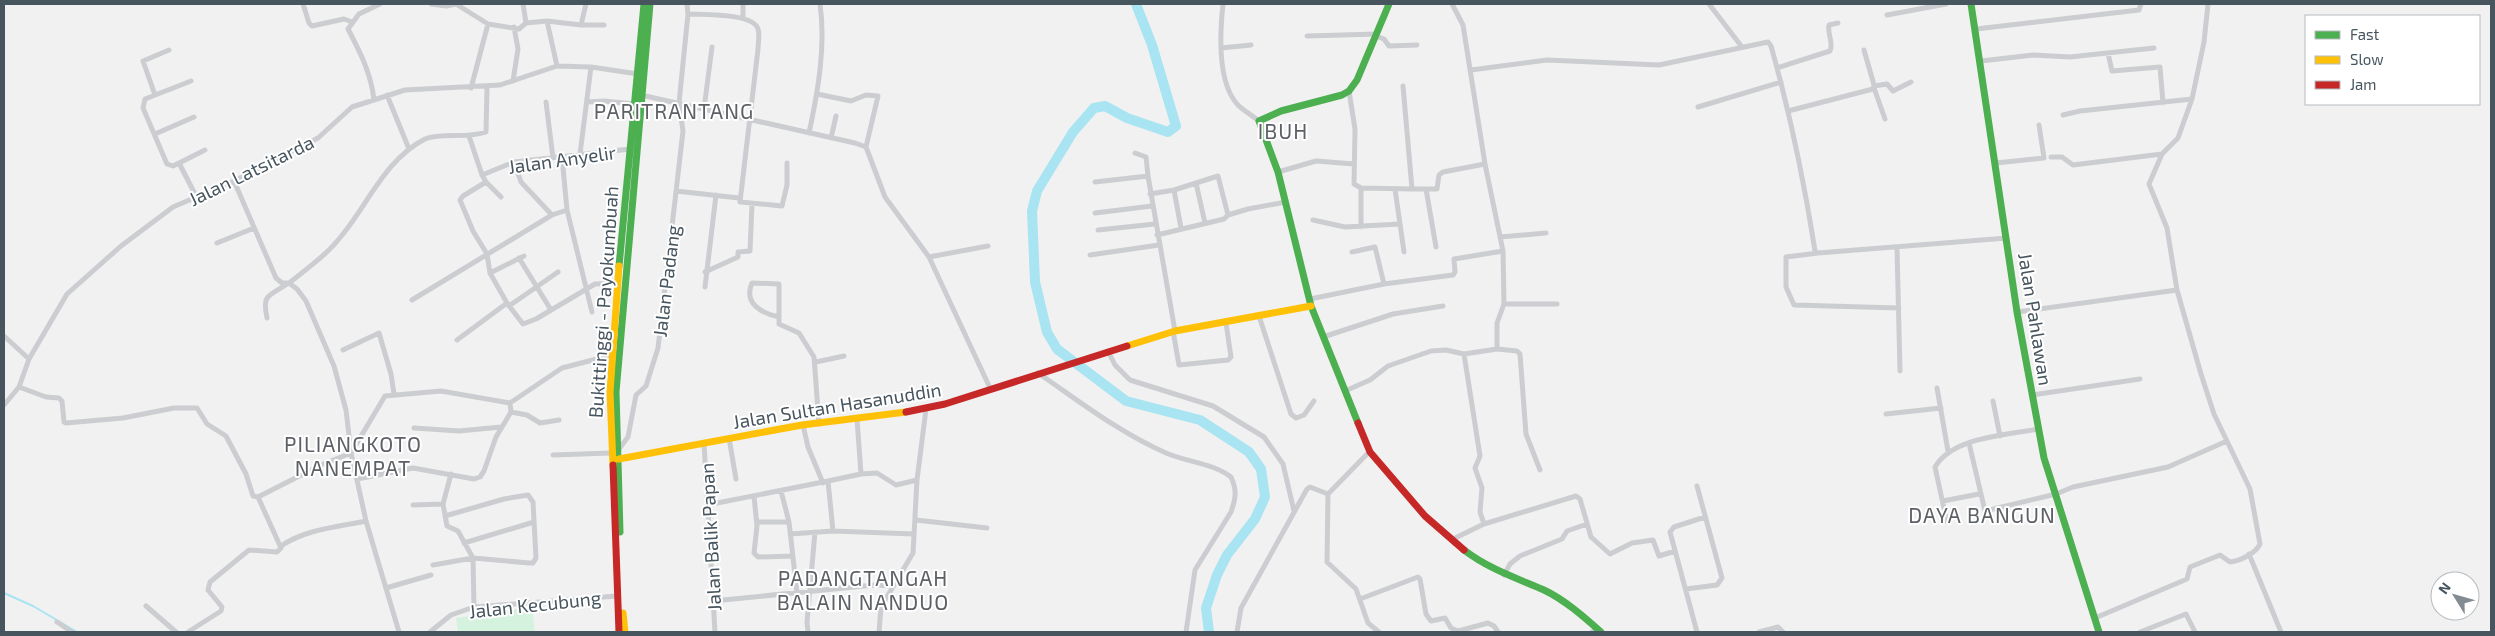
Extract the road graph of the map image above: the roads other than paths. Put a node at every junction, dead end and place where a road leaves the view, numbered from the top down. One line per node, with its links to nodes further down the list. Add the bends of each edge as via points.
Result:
1 (302, 4): 24 (street, via 312,26 344,19)
2 (380, 4): 24 (street, via 359,14)
3 (431, 4): 4 (street)
4 (456, 4): 27 (street)
5 (523, 4): 26 (street)
6 (586, 4): 28 (street)
7 (644, 4): 48 (main road, Bukittinggi - Payokumbuah)
8 (650, 4): 61 (main road, Bukittinggi - Payokumbuah)
9 (686, 4): 20 (street, Jalan Padang)
10 (743, 4): 22 (street)
11 (820, 4): 58 (street)
12 (1223, 4): 38 (street)
13 (1389, 4): 32 (main road)
14 (1452, 4): 47 (street, via 1463,24)
15 (1709, 4): 37 (street)
16 (1946, 4): 21 (street)
17 (1972, 4): 31 (main road, Jalan Pahlawan)
18 (2141, 4): 31 (street, via 2139,10)
19 (2208, 4): 62 (street)
20 (688, 14): 22 (street); 66 (street, Jalan Padang)
21 (1887, 15)
22 (743, 18): 75 (street, via 752,21 758,29)
23 (547, 21): 26 (street); 28 (street); 44 (street)
24 (352, 22): 63 (street, via 348,29 366,64)
25 (1838, 22): 46 (street, via 1829,25 1830,51)
26 (526, 23): 30 (street, via 519,28)
27 (488, 24): 30 (street); 55 (street)
28 (581, 25): 29 (street)
29 (604, 25)
30 (514, 27): 50 (street, via 518,49)
31 (1976, 29): 43 (main road, Jalan Pahlawan)
32 (1376, 35): 33 (street); 35 (street, via 1389,46); 57 (main road)
33 (1307, 36)
34 (1252, 45): 38 (street)
35 (1417, 45)
36 (712, 47): 70 (street)
37 (1742, 47): 46 (street, via 1768,42); 47 (street, via 1659,65 1555,60)
38 (1221, 48): 77 (street, via 1227,83 1237,104)
39 (2154, 48): 42 (street)
40 (169, 50): 59 (street, via 143,61)
41 (1864, 50): 54 (street)
42 (2108, 53): 43 (street, via 2070,57 2033,54); 67 (street, via 2112,71 2160,67)
43 (1981, 61): 98 (main road, Jalan Pahlawan)
44 (557, 66): 45 (street, Jalan Latsitarda); 50 (street, Jalan Latsitarda)
45 (592, 67): 48 (street, Jalan Latsitarda); 65 (street)
46 (1777, 68): 51 (street)
47 (1471, 70): 97 (street)
48 (638, 74): 68 (main road, Bukittinggi - Payokumbuah)
49 (191, 80): 59 (street)
50 (513, 81): 56 (street, Jalan Latsitarda)
51 (1781, 82): 69 (street); 71 (street)
52 (1911, 82): 54 (street, via 1894,91 1887,84)
53 (1403, 86): 109 (street)
54 (1874, 87): 71 (street, via 1857,95); 76 (street)
55 (471, 88): 56 (street, Jalan Latsitarda); 60 (street, Jalan Latsitarda, via 405,90)
56 (487, 88): 81 (street, via 487,130)
57 (1349, 91): 77 (main road); 96 (street, via 1355,129)
58 (817, 94): 79 (street); 83 (street, via 851,101 866,95 878,96)
59 (155, 95): 80 (street, via 145,99 143,108)
60 (387, 95): 63 (street, Jalan Latsitarda); 84 (street)
61 (642, 95): 66 (street); 99 (main road, Bukittinggi - Payokumbuah)
62 (2192, 99): 67 (street); 89 (street, via 2178,138)
63 (374, 100): 103 (street, Jalan Latsitarda, via 347,110 324,133 298,150)
64 (546, 102): 92 (street)
65 (587, 102): 68 (street); 88 (street)
66 (679, 103): 70 (street); 112 (street, Jalan Padang, via 683,130)
67 (2163, 103): 72 (street)
68 (634, 104): 85 (main road, Bukittinggi - Payokumbuah)
69 (1698, 107)
70 (704, 109): 75 (street)
71 (1788, 111): 145 (street, via 1806,191 1815,251)
72 (2063, 115)
73 (836, 116): 82 (street)
74 (194, 117): 80 (street)
75 (749, 118): 79 (street); 117 (street)
76 (1885, 118)
77 (1259, 121): 100 (main road)
78 (2039, 125): 98 (street, via 2044,158)
79 (809, 133): 82 (street)
80 (155, 134): 94 (street, via 167,164)
81 (469, 136): 84 (street, via 431,138); 101 (street)
82 (831, 138): 83 (street)
83 (866, 147): 148 (street, via 885,197)
84 (409, 149): 152 (street, via 326,254)
85 (630, 149): 88 (street, Jalan Anyelir); 99 (main road, Bukittinggi - Payokumbuah)
86 (205, 150): 94 (street)
87 (1135, 153): 102 (street, via 1146,157)
88 (580, 154): 90 (street, Jalan Anyelir)
89 (2162, 154): 91 (street, via 2073,165 2062,157); 158 (street, via 2149,184 2167,228)
90 (562, 157): 92 (street, Jalan Anyelir); 121 (street)
91 (2051, 157)
92 (553, 158): 93 (street, Jalan Anyelir)
93 (514, 162): 101 (street, Jalan Anyelir); 123 (street, via 521,182)
94 (180, 163): 115 (street)
95 (787, 163): 119 (street, via 782,206)
96 (1354, 164): 100 (street, via 1316,162); 107 (street, via 1354,184)
97 (1485, 164): 110 (street, via 1443,172 1439,175 1437,189); 135 (street)
98 (1996, 164): 136 (main road, Jalan Pahlawan)
99 (632, 171): 153 (main road, Bukittinggi - Payokumbuah); 214 (main road, Bukittinggi - Payokumbuah, via 616,392)
100 (1278, 172): 118 (main road)
101 (482, 175): 104 (street, Jalan Anyelir)
102 (1148, 176): 105 (street); 113 (street)
103 (234, 181): 115 (street, Jalan Latsitarda); 130 (street)
104 (486, 182): 116 (street); 146 (street, Jalan Anyelir, via 460,200)
105 (1095, 182)
106 (1196, 183): 111 (street); 124 (street, via 1218,176); 126 (street)
107 (1361, 188): 108 (street); 129 (street)
108 (1395, 189): 109 (street); 128 (street)
109 (1412, 189): 110 (street)
110 (1426, 189): 140 (street)
111 (1174, 190): 113 (street); 131 (street)
112 (676, 191): 114 (street); 214 (street, Jalan Padang, via 658,348 646,386 636,395 628,437)
113 (1150, 194): 120 (street)
114 (716, 195): 117 (street); 150 (street)
115 (196, 196): 183 (street, Jalan Latsitarda, via 172,207 72,288)
116 (501, 197)
117 (739, 198): 119 (street, via 740,202)
118 (1286, 202): 124 (street); 160 (main road)
119 (752, 204): 150 (street, via 750,251 738,252 738,257)
120 (1152, 206): 122 (street); 127 (street)
121 (567, 210): 123 (street); 157 (street)
122 (1095, 213)
123 (552, 215): 146 (street)
124 (1228, 215): 126 (street)
125 (1313, 220): 129 (street, via 1336,226)
126 (1205, 223): 131 (street)
127 (1155, 224): 132 (street); 134 (street)
128 (1400, 224): 129 (street); 144 (street)
129 (1361, 227)
130 (254, 228): 137 (street); 152 (street, via 276,278)
131 (1181, 228): 134 (street)
132 (1098, 230)
133 (1546, 233): 135 (street)
134 (1157, 235): 138 (street)
135 (1500, 237): 142 (street)
136 (2007, 238): 141 (street); 168 (main road, Jalan Pahlawan)
137 (217, 243)
138 (1159, 245): 147 (street); 173 (street)
139 (988, 246): 148 (street)
140 (1436, 247)
141 (1897, 248): 145 (street); 165 (street)
142 (1503, 251): 154 (street, via 1454,259 1453,275); 162 (street)
143 (1352, 252): 154 (street, via 1375,247)
144 (1404, 252)
145 (1818, 253): 165 (street, via 1786,257 1786,288 1794,305)
146 (487, 254): 151 (street, Jalan Anyelir); 159 (street)
147 (1090, 254)
148 (929, 256): 188 (street)
149 (558, 272): 155 (street)
150 (705, 272): 156 (street)
151 (490, 273): 155 (street, via 522,257); 161 (street, Jalan Anyelir)
152 (288, 283): 171 (street, via 266,298); 217 (street, via 306,301 329,352 346,410)
153 (617, 283): 157 (street, Jalan Anyelir, via 595,284); 181 (main road, Bukittinggi - Payokumbuah)
154 (1384, 284): 160 (street)
155 (537, 286): 161 (street); 166 (street)
156 (705, 287)
157 (587, 289): 166 (street, Jalan Anyelir); 167 (street)
158 (2177, 290): 168 (street); 211 (street, via 2200,374)
159 (412, 300)
160 (1311, 302): 169 (main road, Jalan Sultan Hasanuddin); 175 (main road)
161 (508, 304): 166 (street, Jalan Anyelir, via 526,324); 176 (street)
162 (1504, 304): 163 (street); 177 (street, via 1497,323)
163 (1557, 304)
164 (1443, 306): 175 (street, via 1393,314)
165 (1899, 308): 185 (street)
166 (551, 310)
167 (592, 312)
168 (2017, 312): 193 (main road, Jalan Pahlawan)
169 (1259, 316): 172 (main road, Jalan Sultan Hasanuddin); 194 (street, via 1291,414 1301,417)
170 (779, 317): 170 (street, via 779,284 752,283 752,304 763,313); 184 (street, via 780,326 802,336)
171 (267, 318)
172 (1226, 323): 173 (main road, Jalan Sultan Hasanuddin); 173 (street, via 1231,357 1228,360 1178,365)
173 (1174, 331): 179 (main road, Jalan Sultan Hasanuddin)
174 (4, 336): 183 (street)
175 (1323, 337): 191 (main road)
176 (457, 340)
177 (1497, 349): 180 (street); 221 (street, via 1517,350 1520,354 1526,434)
178 (344, 350): 192 (street, via 379,333)
179 (1108, 351): 186 (main road, Jalan Sultan Hasanuddin); 239 (street, via 1115,366 1130,380 1213,406 1264,437 1283,464)
180 (1464, 354): 191 (street, via 1432,351 1385,367 1370,380); 248 (street, via 1480,456 1475,468 1482,488 1480,510)
181 (612, 355): 196 (street, via 562,368); 218 (main road, Bukittinggi - Payokumbuah)
182 (844, 356): 184 (street)
183 (29, 359): 190 (street, Jalan Latsitarda)
184 (816, 362): 204 (street)
185 (1900, 371)
186 (1038, 373): 188 (main road, Jalan Sultan Hasanuddin); 287 (street, via 1154,447 1231,477 1235,502 1195,570)
187 (2140, 379): 193 (street)
188 (990, 388): 199 (main road, Jalan Sultan Hasanuddin, via 971,398)
189 (1937, 388): 198 (street)
190 (22, 389): 197 (street, Jalan Latsitarda); 234 (street, via 59,398 66,423 123,418 174,408 198,408 207,424 226,436 246,474 253,496)
191 (1345, 391): 215 (main road)
192 (394, 394): 196 (street, via 441,392); 217 (street, via 385,396 378,404)
193 (2032, 395): 208 (main road, Jalan Pahlawan)
194 (1314, 400)
195 (1994, 401): 209 (street)
196 (510, 402): 200 (street)
197 (4, 405)
198 (1941, 408): 201 (street); 216 (street)
199 (926, 409): 202 (main road, Jalan Sultan Hasanuddin); 226 (street)
200 (511, 412): 203 (street, via 527,415 540,423); 206 (street)
201 (1886, 414)
202 (857, 419): 204 (main road, Jalan Sultan Hasanuddin); 223 (street)
203 (559, 420)
204 (819, 424): 205 (main road, Jalan Sultan Hasanuddin)
205 (803, 425): 210 (main road, Jalan Sultan Hasanuddin); 227 (street, via 811,456)
206 (501, 427): 207 (street, via 459,431); 222 (street, via 480,477 474,479)
207 (414, 428)
208 (2038, 429): 209 (street); 232 (main road, Jalan Pahlawan)
209 (2000, 436): 213 (street)
210 (729, 438): 212 (main road, Jalan Sultan Hasanuddin); 225 (street)
211 (2227, 441): 232 (street, via 2168,467 2073,487); 259 (street, via 2250,489 2260,542 2258,548)
212 (704, 443): 220 (main road, Jalan Sultan Hasanuddin); 238 (street, Jalan Balik Papan)
213 (1969, 443): 216 (street); 231 (street)
214 (619, 449): 220 (main road, Bukittinggi - Payokumbuah)
215 (1370, 451): 230 (street); 255 (main road, via 1425,516)
216 (1948, 451): 235 (street, via 1934,467)
217 (351, 453): 224 (street); 234 (street)
218 (611, 453): 219 (street); 270 (main road, Bukittinggi - Payokumbuah)
219 (553, 455)
220 (619, 459): 283 (main road, Bukittinggi - Payokumbuah)
221 (1540, 470)
222 (451, 474): 224 (street, via 414,468); 236 (street)
223 (861, 474): 226 (street, via 877,473 896,485); 227 (street)
224 (357, 479): 243 (street)
225 (736, 479)
226 (917, 480): 242 (street)
227 (826, 482): 229 (street); 251 (street)
228 (1697, 486): 241 (street)
229 (781, 492): 233 (street); 246 (street)
230 (1328, 494): 239 (street, via 1310,487); 271 (street, via 1327,562 1356,589)
231 (1979, 494): 232 (street, via 1985,511); 235 (street)
232 (2056, 494): 275 (main road, Jalan Pahlawan)
233 (754, 496): 238 (street); 245 (street)
234 (258, 497): 257 (street)
235 (1942, 501): 247 (street)
236 (443, 504): 237 (street); 240 (street)
237 (413, 505)
238 (707, 505): 272 (street, Jalan Balik Papan)
239 (1294, 511): 288 (street, via 1241,608)
240 (445, 516): 244 (street, via 528,495 532,500); 256 (street, via 447,526 458,531)
241 (1705, 517): 258 (street, via 1672,529); 267 (street, via 1721,581)
242 (916, 520): 250 (street); 254 (street)
243 (366, 521): 257 (street, via 293,538); 266 (street)
244 (534, 522): 256 (street); 261 (street, via 536,558 533,562)
245 (757, 522): 246 (street); 260 (street, via 755,555)
246 (789, 522): 253 (street)
247 (1947, 522)
248 (1484, 524): 249 (street, via 1576,496 1580,499); 255 (street)
249 (1586, 524): 258 (street, via 1592,538 1610,554 1632,543 1652,540 1659,556); 264 (street, via 1567,531 1562,539 1520,556)
250 (987, 528)
251 (833, 531): 252 (street); 254 (street)
252 (815, 532): 253 (street); 268 (street)
253 (790, 534): 260 (street)
254 (914, 534): 265 (street, via 910,562)
255 (1451, 540): 264 (main road)
256 (464, 543): 261 (street)
257 (281, 546): 279 (street, via 277,552 246,552 210,582 208,590 222,607 221,611)
258 (1676, 550): 267 (street)
259 (2249, 554): 275 (street, via 2233,562 2218,555 2190,567 2187,579); 298 (street)
260 (793, 556): 269 (street)
261 (473, 558): 262 (street); 274 (street)
262 (433, 566)
263 (431, 575): 266 (street)
264 (1504, 575): 291 (main road, via 1546,591 1580,613)
265 (894, 586): 268 (street); 286 (street, via 881,607)
266 (386, 588): 280 (street)
267 (1686, 589): 292 (street)
268 (809, 592): 269 (street); 285 (street)
269 (796, 593): 272 (street)
270 (617, 596): 274 (street, Jalan Kecubung); 282 (main road, Bukittinggi - Payokumbuah)
271 (1360, 599): 289 (street, via 1368,623); 290 (street, via 1418,576 1426,614 1432,621 1446,618 1451,628 1458,631 1488,623)
272 (713, 601): 284 (street, Jalan Balik Papan)
273 (146, 606): 278 (street)
274 (474, 606): 281 (street, Jalan Kecubung, via 451,615)
275 (2095, 618): 295 (main road, Jalan Pahlawan)
276 (57, 622): 277 (street)
277 (72, 632)
278 (176, 632)
279 (188, 632)
280 (399, 632)
281 (430, 632)
282 (619, 632)
283 (625, 632)
284 (715, 632)
285 (808, 632)
286 (879, 632)
287 (1186, 632)
288 (1237, 632)
289 (1379, 632)
290 (1498, 632)
291 (1598, 632)
292 (1697, 632)
293 (1759, 632): 294 (street, via 1778,628)
294 (1783, 632)
295 (2099, 632)
296 (2140, 632): 297 (street, via 2186,614)
297 (2195, 632)
298 (2281, 632)

